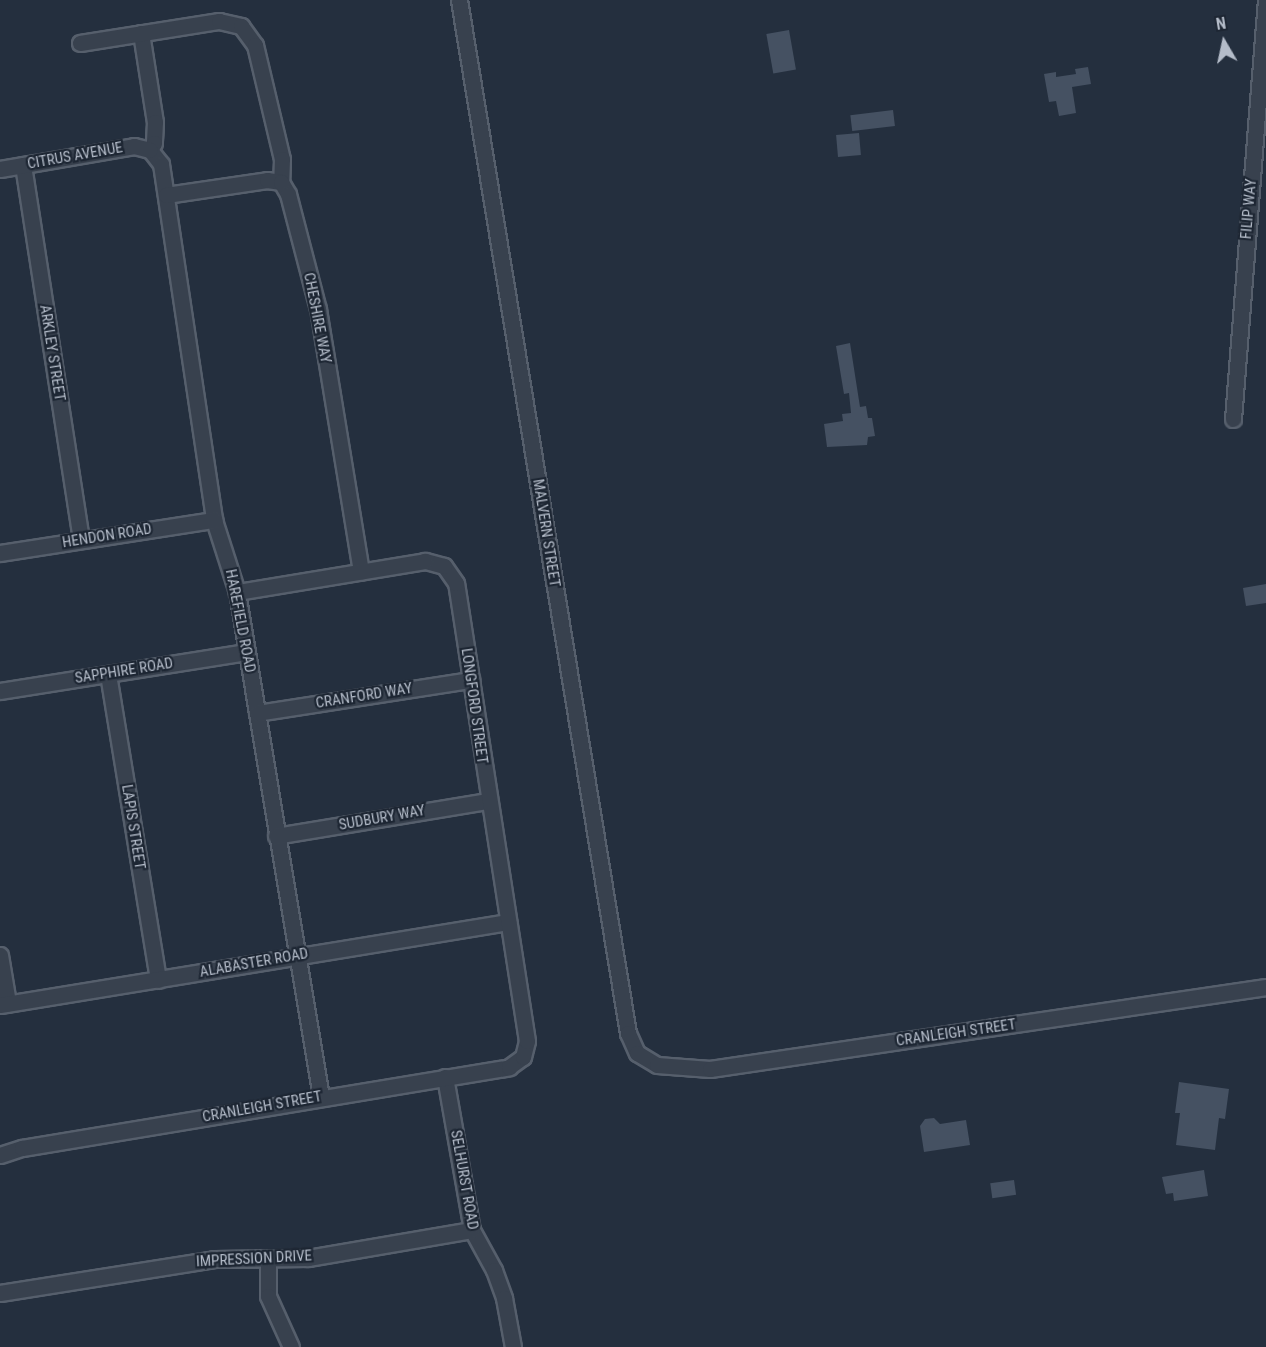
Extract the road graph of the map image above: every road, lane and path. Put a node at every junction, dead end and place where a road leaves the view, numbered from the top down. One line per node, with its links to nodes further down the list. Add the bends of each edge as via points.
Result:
1 (459, 0): 30 (street, MALVERN STREET, via 628,1033 637,1053)
2 (1266, 0): 10 (street, FILIP WAY)
3 (141, 33): 4 (street); 5 (street, via 155,122); 8 (street, via 219,21 242,26 255,45 282,159)
4 (80, 43)
5 (150, 150): 6 (street, CITRUS AVENUE, via 134,146); 9 (street, HAREFIELD ROAD, via 161,165)
6 (22, 165): 7 (street, CITRUS AVENUE); 12 (street, ARKLEY STREET)
7 (0, 169)
8 (281, 182): 9 (street, via 267,180); 14 (street, CHESHIRE WAY, via 288,194 318,309)
9 (166, 195): 11 (street, HAREFIELD ROAD)
10 (1233, 419)
11 (214, 520): 12 (street, HENDON ROAD); 15 (street, HAREFIELD ROAD)
12 (81, 540): 13 (street, HENDON ROAD)
13 (0, 553)
14 (361, 571): 15 (street, LONGFORD STREET); 18 (street, LONGFORD STREET, via 425,561 444,566 456,584)
15 (237, 592): 16 (street, HAREFIELD ROAD)
16 (247, 652): 17 (street, SAPPHIRE ROAD); 20 (street, HAREFIELD ROAD)
17 (108, 674): 19 (street, SAPPHIRE ROAD); 26 (street, LAPIS STREET)
18 (471, 680): 20 (street, CRANFORD WAY); 21 (street, LONGFORD STREET)
19 (0, 691)
20 (257, 712): 22 (street, HAREFIELD ROAD)
21 (488, 801): 22 (street, SUDBURY WAY); 23 (street, LONGFORD STREET)
22 (276, 836): 25 (street, HAREFIELD ROAD)
23 (508, 922): 25 (street, ALABASTER ROAD); 29 (street, LONGFORD STREET, via 526,1041)
24 (0, 955): 28 (street)
25 (296, 956): 26 (street, ALABASTER ROAD); 32 (street, HAREFIELD ROAD)
26 (158, 980): 28 (street, ALABASTER ROAD)
27 (1266, 987): 30 (street, CRANLEIGH STREET, via 710,1069 657,1065)
28 (4, 1004)
29 (523, 1057): 31 (street, CRANLEIGH STREET, via 509,1067)
30 (647, 1059)
31 (445, 1077): 32 (street, CRANLEIGH STREET); 34 (street, SELHURST ROAD)
32 (321, 1097): 33 (street, CRANLEIGH STREET)
33 (0, 1155)
34 (472, 1230): 35 (street, IMPRESSION DRIVE, via 308,1258); 38 (street, SELHURST ROAD, via 504,1298)
35 (268, 1260): 36 (street, IMPRESSION DRIVE, via 214,1259); 37 (street, via 268,1296)
36 (0, 1293)
37 (285, 1345)
38 (513, 1347)

